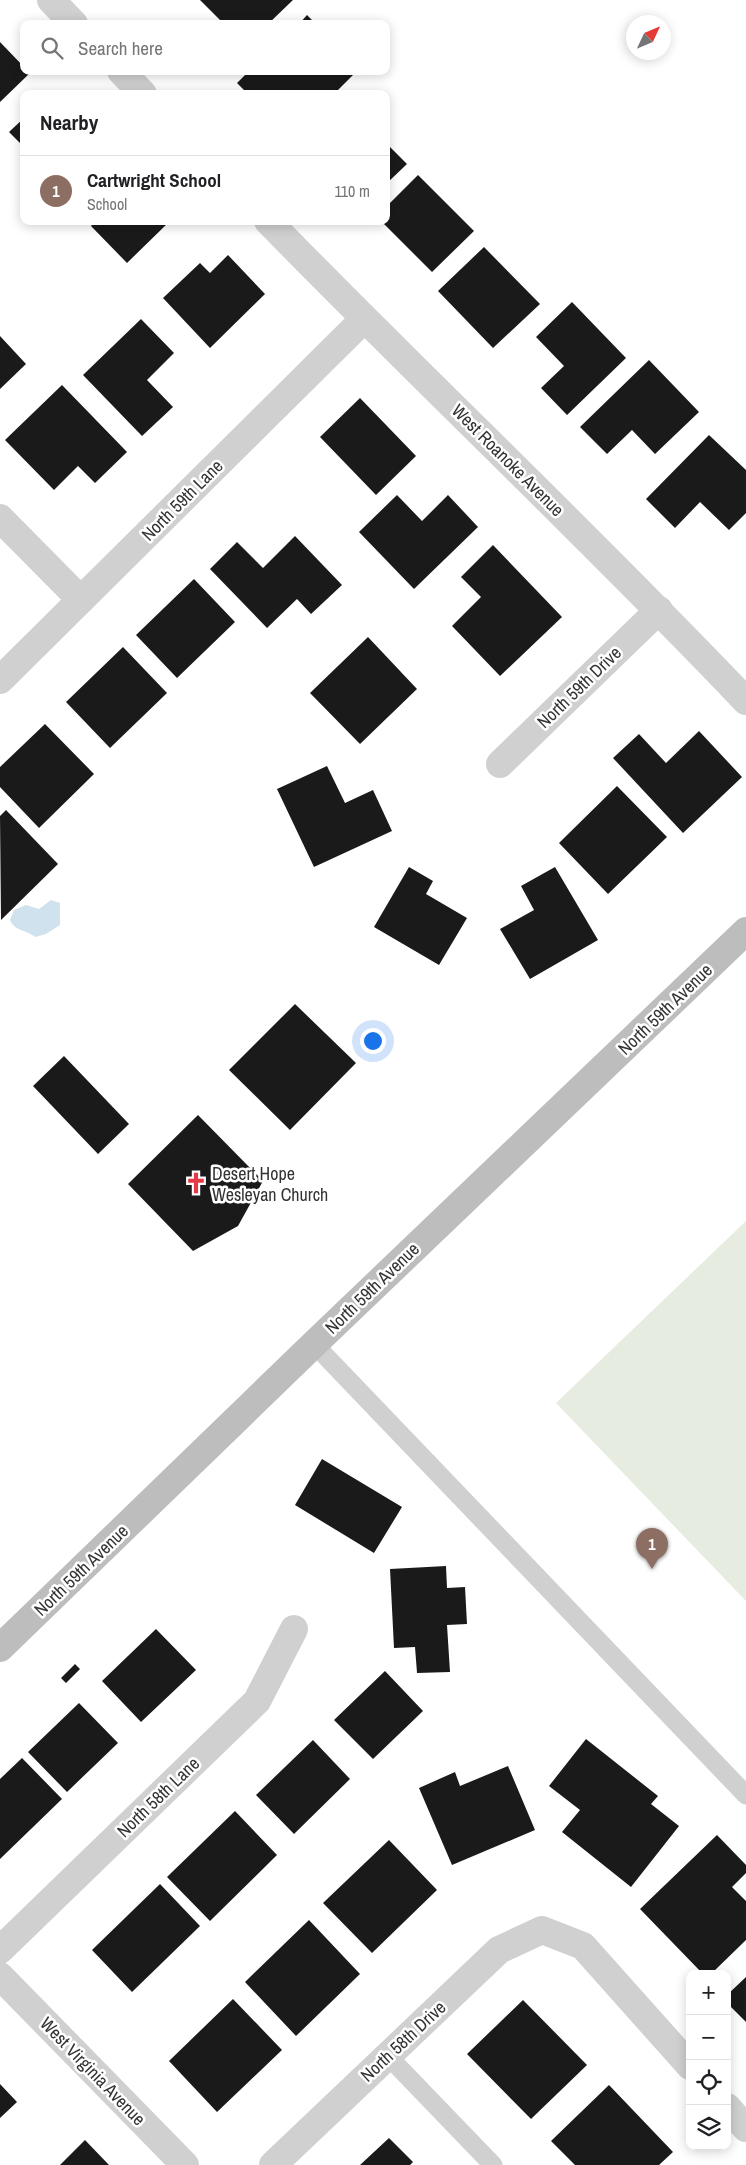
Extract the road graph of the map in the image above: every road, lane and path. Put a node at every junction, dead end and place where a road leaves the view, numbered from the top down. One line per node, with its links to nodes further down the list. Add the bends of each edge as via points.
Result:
1 (51, 0): 2 (street)
2 (70, 20)
3 (125, 75): 4 (street)
4 (139, 90)
5 (272, 225): 6 (street, West Roanoke Avenue)
6 (364, 319): 8 (street, North 59th Lane); 9 (street, West Roanoke Avenue)
7 (0, 518): 8 (street)
8 (81, 600): 10 (street, North 59th Lane)
9 (659, 610): 11 (street, West Roanoke Avenue); 12 (street, North 59th Drive)
10 (0, 680)
11 (746, 701)
12 (500, 764)
13 (746, 931): 14 (main road, North 59th Avenue)
14 (314, 1344): 16 (main road, North 59th Avenue); 17 (lane)
15 (294, 1629): 18 (street, North 58th Lane, via 257,1701)
16 (0, 1648)
17 (746, 1795)
18 (0, 1950)
19 (0, 1976): 24 (street, West Virginia Avenue)
20 (387, 2055): 21 (street, North 58th Drive, via 499,1950 542,1930 583,1946); 25 (street, North 58th Drive); 26 (lane)
21 (686, 2062)
22 (731, 2111): 23 (street)
23 (746, 2128)
24 (185, 2165)
25 (273, 2165)
26 (493, 2165)

